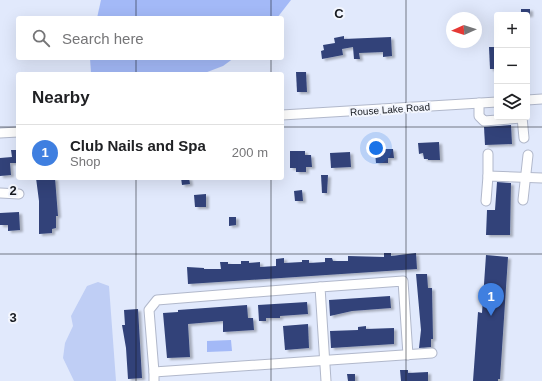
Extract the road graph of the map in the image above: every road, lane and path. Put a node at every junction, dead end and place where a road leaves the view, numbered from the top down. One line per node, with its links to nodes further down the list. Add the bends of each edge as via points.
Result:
1 (542, 99): 2 (street)
2 (530, 100)
3 (494, 102): 4 (street, Rouse Lake Road)
4 (479, 103): 5 (street, Rouse Lake Road); 6 (street, via 480,116 484,121)
5 (284, 115)
6 (494, 120)
7 (522, 120): 10 (street)
8 (16, 132): 9 (street)
9 (0, 133)
10 (524, 138)
11 (488, 154): 13 (street)
12 (528, 155): 14 (street)
13 (488, 176): 14 (street); 19 (street)
14 (525, 178): 15 (street); 18 (street)
15 (542, 178)
16 (0, 193): 17 (street)
17 (19, 194)
18 (523, 200)
19 (486, 201)
20 (320, 287): 22 (street, via 403,281); 23 (street); 24 (street, via 157,300 149,310)
21 (432, 353): 22 (street)
22 (408, 355): 23 (street)
23 (325, 360): 24 (street); 25 (street)
24 (154, 377)
25 (326, 381)

